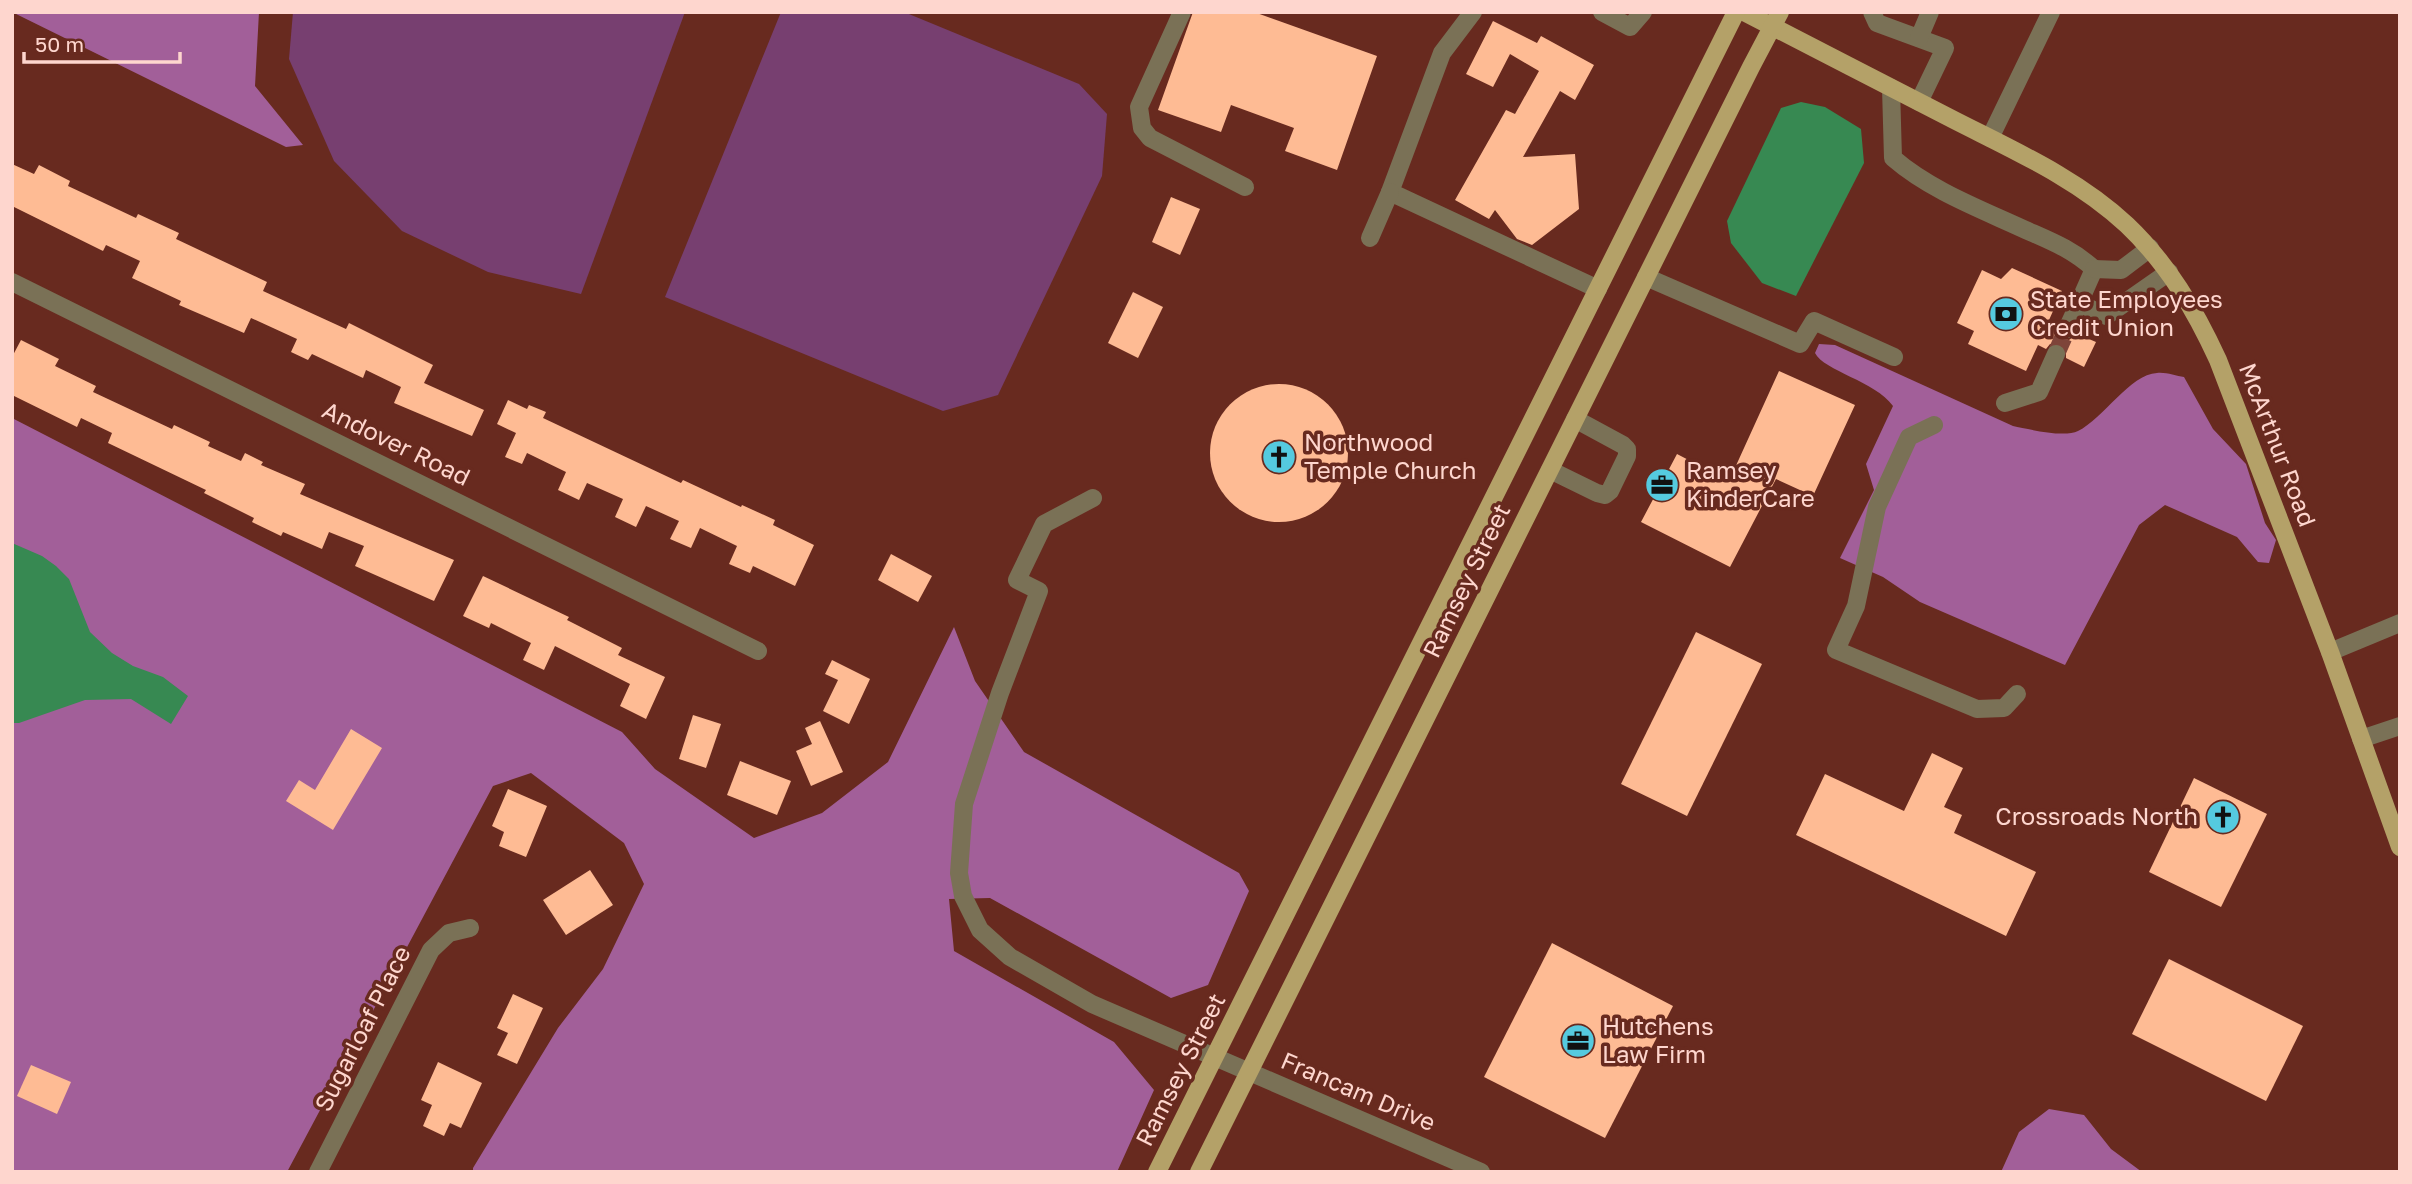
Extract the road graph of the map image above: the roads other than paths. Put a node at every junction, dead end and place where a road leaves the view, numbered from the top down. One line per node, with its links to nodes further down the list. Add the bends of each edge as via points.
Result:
1 (1182, 12): 15 (street, via 1139,107 1142,128 1150,138)
2 (1473, 12): 16 (street, via 1442,53)
3 (1602, 12): 4 (street, via 1630,27)
4 (1643, 12)
5 (1736, 12): 23 (main road, Ramsey Street)
6 (1744, 12): 10 (main road, McArthur Road)
7 (1872, 12): 11 (street, via 1877,23)
8 (1930, 12): 11 (street)
9 (2050, 12): 14 (street)
10 (1776, 20): 12 (main road, McArthur Road); 21 (main road, Ramsey Street)
11 (1919, 38): 13 (street, via 1945,48)
12 (1891, 88): 13 (main road, McArthur Road); 19 (street, via 1893,158 1952,196 2076,253)
13 (1919, 102): 14 (main road, McArthur Road)
14 (1990, 138): 18 (main road, McArthur Road, via 2077,186)
15 (1245, 187)
16 (1390, 192): 17 (street); 23 (street)
17 (1370, 238)
18 (2150, 248): 19 (street, via 2121,270); 20 (main road, McArthur Road)
19 (2094, 269): 24 (street)
20 (2169, 272): 24 (street, via 2106,316); 35 (main road, McArthur Road, via 2218,360)
21 (1646, 278): 27 (street, via 1800,344 1814,321); 29 (main road, Ramsey Street)
22 (12, 282): 34 (street, Andover Road)
23 (1598, 289): 41 (main road, Ramsey Street)
24 (2079, 303): 25 (street)
25 (2067, 329)
26 (2056, 354): 28 (street, via 2039,392)
27 (1894, 357)
28 (2005, 403)
29 (1575, 419): 31 (main road, Ramsey Street); 31 (street, via 1627,449 1610,491 1597,493)
30 (1934, 425): 36 (street, via 1909,437 1877,507 1856,606 1836,650 1977,709 2004,708)
31 (1550, 470): 42 (main road, Ramsey Street)
32 (1093, 498): 41 (street, Francam Drive, via 1044,524 1017,580 1039,592 964,804 959,848 963,896 980,930 1034,972)
33 (2400, 623): 35 (street)
34 (758, 651)
35 (2330, 652): 38 (main road, McArthur Road)
36 (2017, 694)
37 (2400, 726): 38 (street)
38 (2361, 738): 39 (main road, McArthur Road)
39 (2400, 847)
40 (470, 928): 43 (street, Sugarloaf Place, via 449,933 431,950)
41 (1214, 1058): 42 (street, Francam Drive); 44 (main road, Ramsey Street)
42 (1249, 1071): 45 (main road, Ramsey Street); 46 (street, Francam Drive)
43 (318, 1172)
44 (1157, 1172)
45 (1199, 1172)
46 (1481, 1172)

